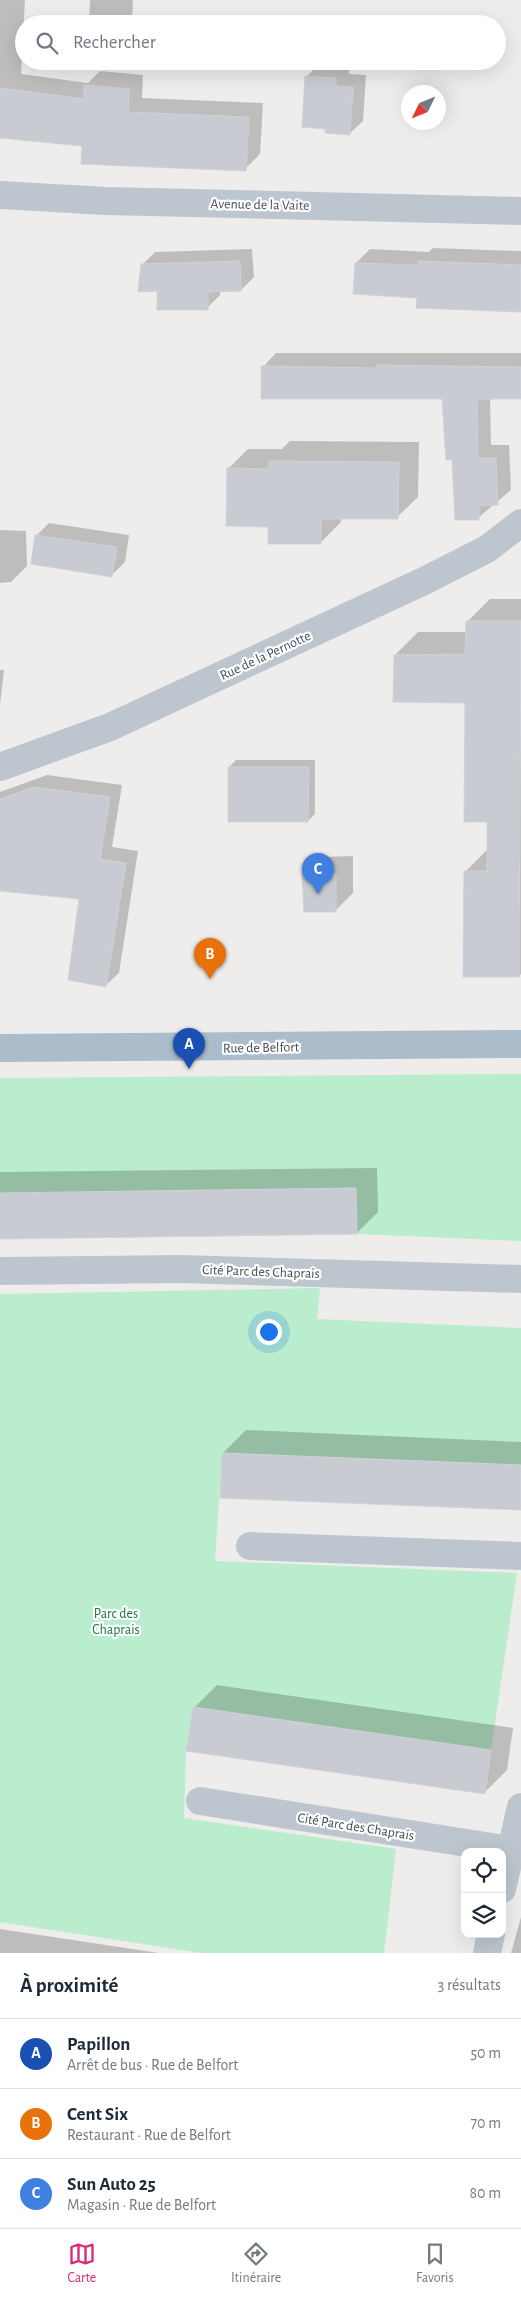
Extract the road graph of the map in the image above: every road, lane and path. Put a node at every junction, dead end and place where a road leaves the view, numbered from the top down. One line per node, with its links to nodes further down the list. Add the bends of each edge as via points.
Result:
1 (0, 195): 2 (street, Avenue de la Vaite, via 106,201)
2 (521, 211)
3 (521, 523): 4 (street, Rue de la Pernotte, via 487,549 424,581 110,728)
4 (0, 767)
5 (521, 1044): 6 (main road, Rue de Belfort)
6 (0, 1048)
7 (0, 1271): 8 (street, Cité Parc des Chaprais, via 181,1269)
8 (521, 1279)
9 (250, 1546): 10 (street)
10 (521, 1556)
11 (200, 1801): 13 (street, Cité Parc des Chaprais)
12 (521, 1807): 13 (street)
13 (512, 1850): 14 (street)
14 (506, 1873)
15 (491, 1938): 16 (street)
16 (487, 1953)

